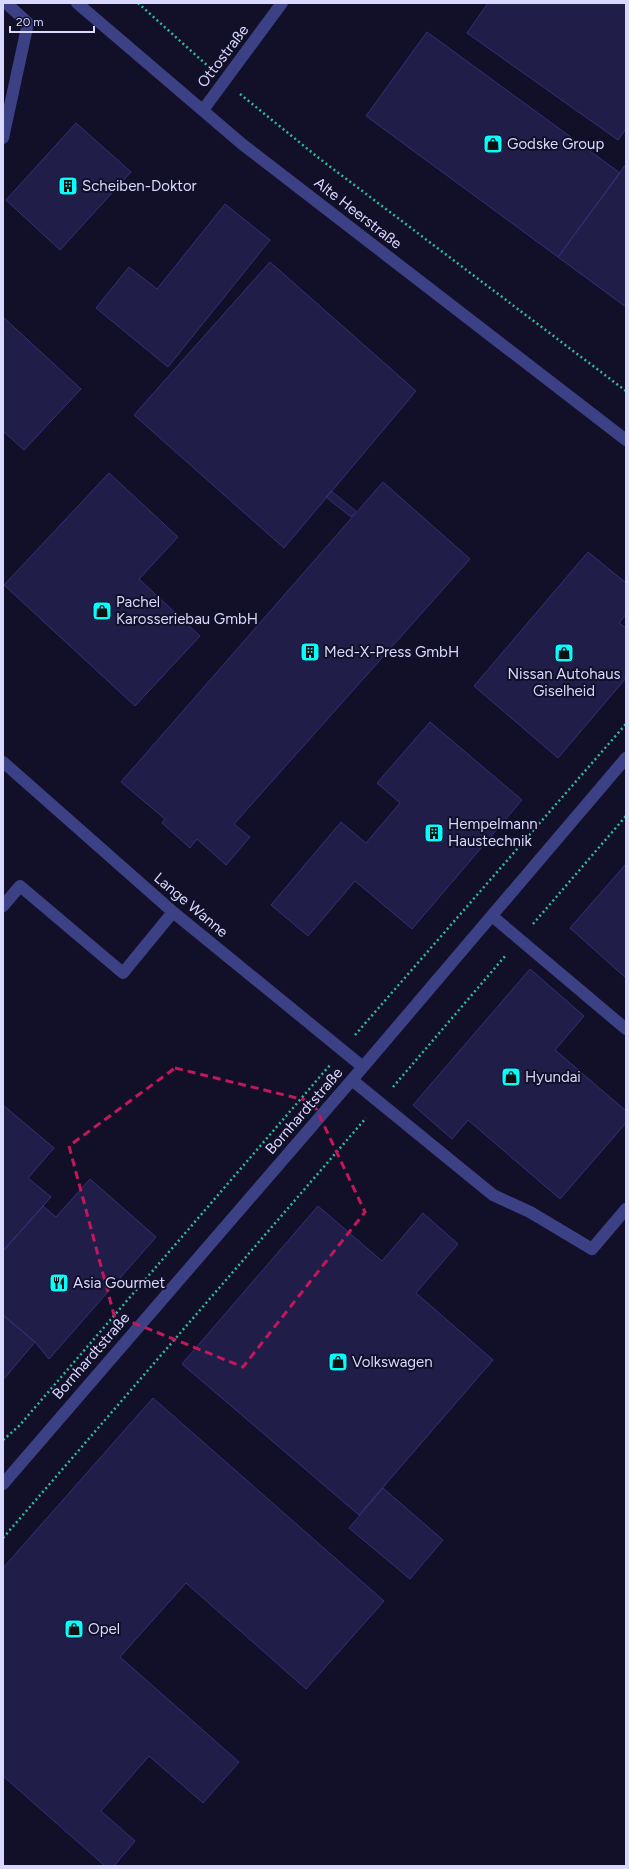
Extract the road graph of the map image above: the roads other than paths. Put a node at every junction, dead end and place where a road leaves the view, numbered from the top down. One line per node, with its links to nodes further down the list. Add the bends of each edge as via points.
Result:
1 (6, 3): 5 (street, via 28,22)
2 (77, 3): 4 (street, Alte Heerstraße)
3 (282, 3): 4 (street, Ottostraße)
4 (203, 110): 6 (street, Alte Heerstraße, via 242,144)
5 (3, 138)
6 (626, 440)
7 (626, 758): 11 (street, Bornhardtstraße)
8 (3, 762): 10 (street, Lange Wanne)
9 (3, 906): 10 (street, via 20,886 123,973)
10 (173, 912): 13 (street, Lange Wanne)
11 (492, 916): 12 (street); 13 (street, Bornhardtstraße)
12 (626, 1029)
13 (363, 1067): 14 (street, Bornhardtstraße)
14 (352, 1080): 15 (street, via 493,1195 530,1212 592,1249); 16 (street, Bornhardtstraße)
15 (626, 1209)
16 (3, 1484)

